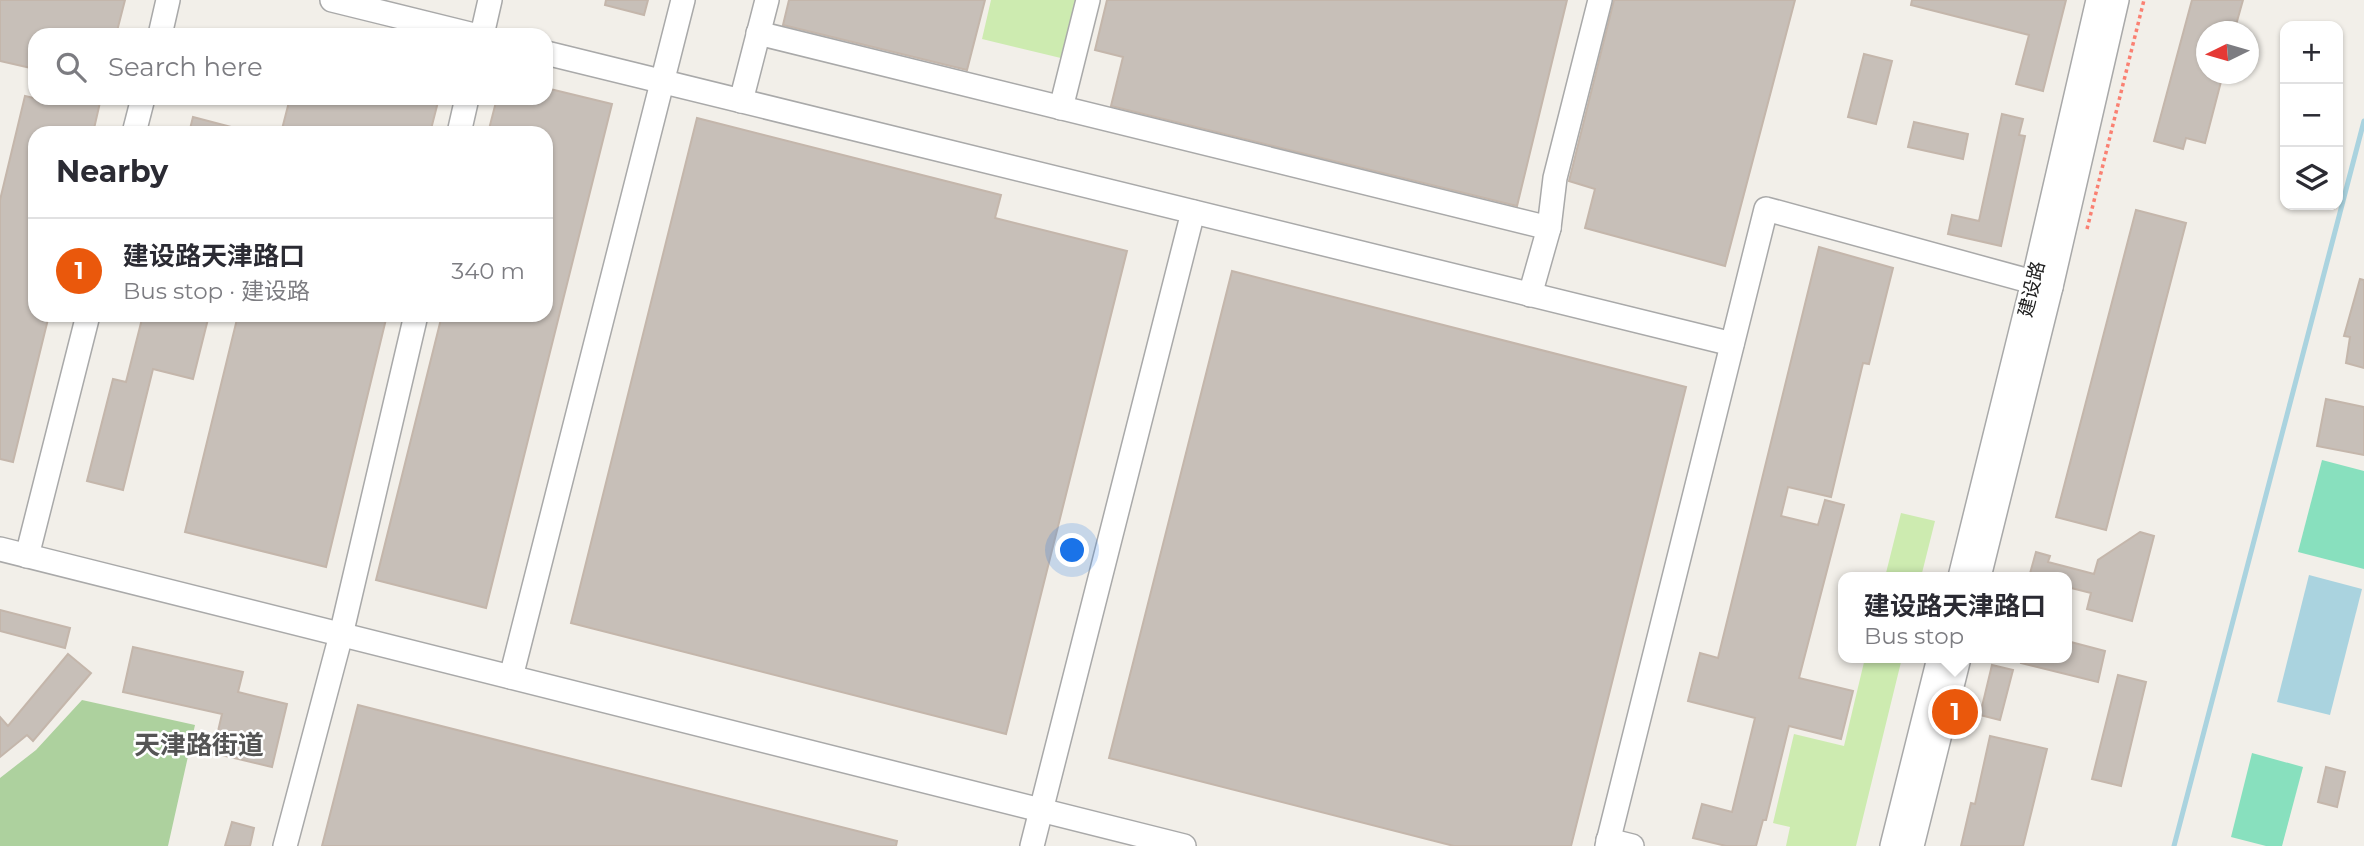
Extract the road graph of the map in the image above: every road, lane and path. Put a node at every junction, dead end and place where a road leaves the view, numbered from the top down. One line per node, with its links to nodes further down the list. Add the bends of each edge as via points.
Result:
1 (169, 0): 10 (street)
2 (332, 0): 11 (street)
3 (490, 0): 12 (street)
4 (683, 0): 15 (street)
5 (767, 0): 13 (street)
6 (1088, 0): 19 (street)
7 (1600, 0): 23 (street, via 1555,178)
8 (2098, 0): 24 (street, 建设路)
9 (2117, 0): 24 (street, 建设路)
10 (162, 28)
11 (446, 28)
12 (484, 28)
13 (758, 33): 16 (street); 19 (street)
14 (553, 55): 15 (street)
15 (662, 81): 16 (street); 36 (street)
16 (741, 101): 22 (street)
17 (142, 105): 20 (street)
18 (465, 105): 21 (street)
19 (1061, 108): 23 (street)
20 (137, 126)
21 (461, 126)
22 (1193, 212): 25 (street); 37 (street)
23 (1549, 228): 25 (street)
24 (2042, 284): 28 (street, via 1766,209); 31 (street, 建设路); 32 (street, 建设路)
25 (1530, 295): 28 (street)
26 (86, 322): 30 (street)
27 (414, 322): 33 (street)
28 (1732, 344): 38 (street)
29 (0, 549): 30 (street)
30 (27, 556): 33 (street)
31 (1960, 572)
32 (1980, 572)
33 (341, 635): 36 (street); 39 (street)
34 (1938, 663): 43 (street)
35 (1958, 663): 44 (street)
36 (511, 677): 37 (street)
37 (1041, 810): 40 (street); 41 (street)
38 (1607, 843): 42 (street)
39 (285, 846)
40 (1032, 846)
41 (1184, 846)
42 (1633, 846)
43 (1892, 846)
44 (1912, 846)

